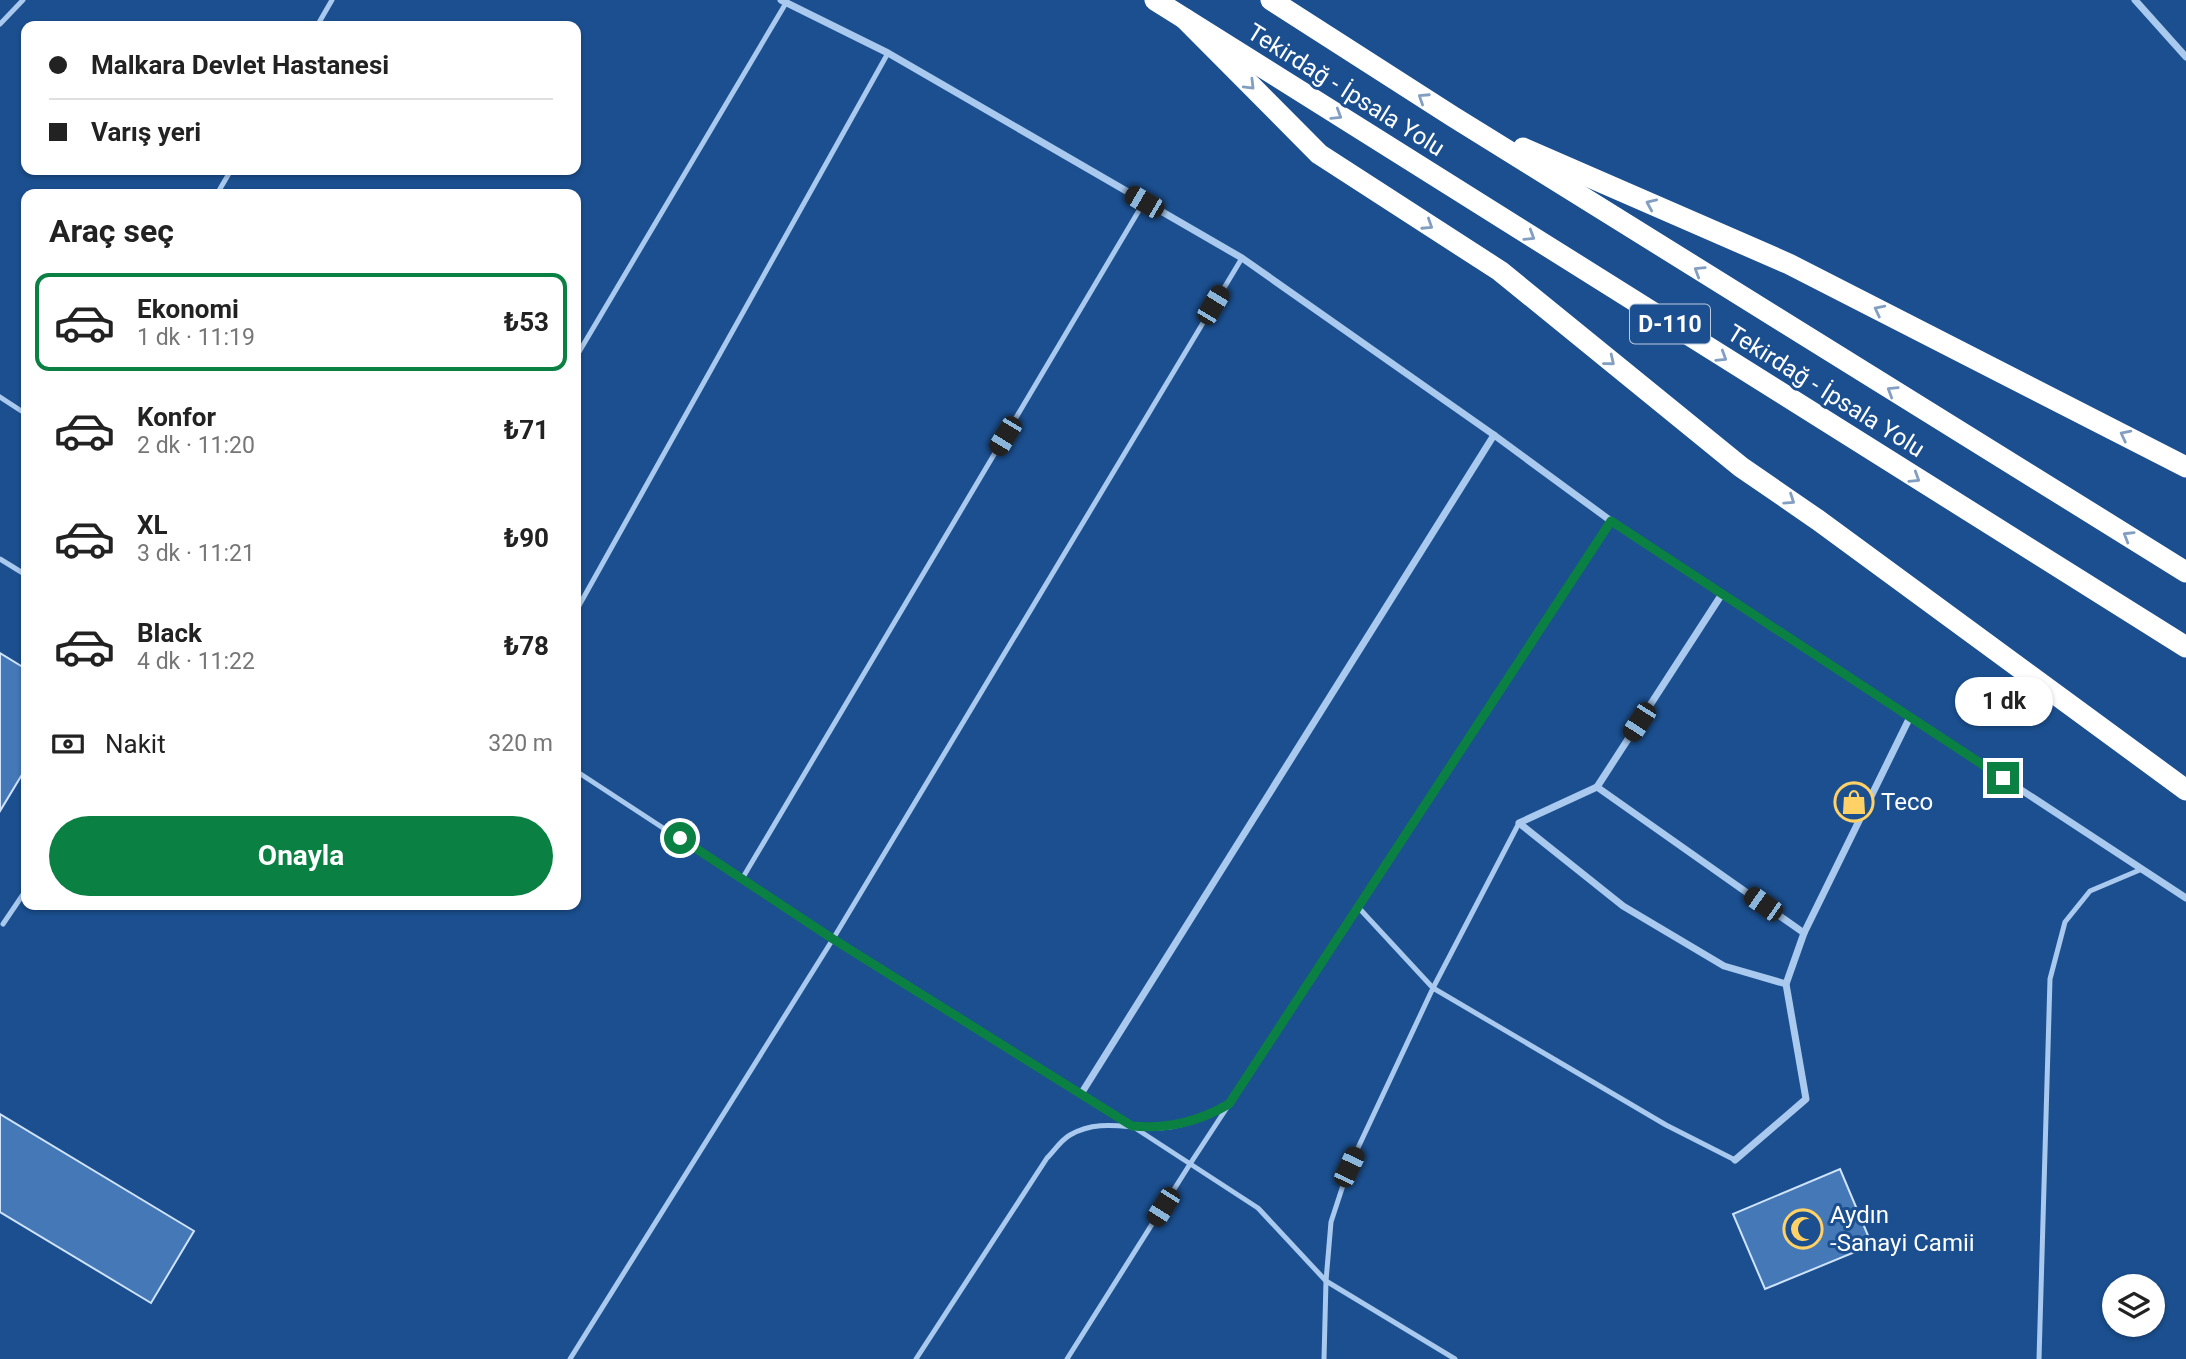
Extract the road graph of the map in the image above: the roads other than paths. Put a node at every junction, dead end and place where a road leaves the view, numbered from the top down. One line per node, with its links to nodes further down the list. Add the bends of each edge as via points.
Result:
1 (23, 0): 9 (lane)
2 (332, 0): 8 (lane)
3 (1155, 0): 7 (highway, Tekirdağ - İpsala Yolu / D-110)
4 (1270, 0): 12 (highway, Tekirdağ - İpsala Yolu / D-110, one-way to 4)
5 (2135, 0): 11 (street)
6 (784, 1): 10 (street); 15 (lane)
7 (1185, 19): 26 (highway, Tekirdağ - İpsala Yolu / D-110, one-way to 26); 30 (highway, one-way to 30, via 1319,154 1500,271 1741,467)
8 (320, 21)
9 (0, 24)
10 (888, 53): 13 (street); 25 (lane)
11 (2186, 57)
12 (1452, 116): 19 (highway, one-way to 12, via 1789,264); 23 (highway, Tekirdağ - İpsala Yolu / D-110, one-way to 12)
13 (1144, 202): 14 (street); 33 (lane)
14 (1242, 258): 18 (street); 39 (lane)
15 (581, 349)
16 (0, 397): 17 (lane)
17 (21, 411)
18 (1494, 435): 20 (street); 42 (street)
19 (2186, 467)
20 (1611, 521): 24 (street); 36 (lane)
21 (0, 559): 22 (lane)
22 (21, 572)
23 (2186, 572)
24 (1722, 594): 27 (street); 29 (street)
25 (581, 602)
26 (2186, 647)
27 (1910, 717): 32 (street); 38 (street)
28 (581, 774): 33 (lane)
29 (1597, 787): 31 (street); 38 (street)
30 (2186, 790)
31 (1519, 823): 40 (street, via 1623,906 1724,966); 41 (lane)
32 (2142, 869): 35 (street); 53 (lane, via 2090,891 2065,922 2050,979)
33 (742, 879): 39 (lane)
34 (21, 897): 37 (lane)
35 (2186, 898)
36 (1357, 907): 41 (lane); 43 (lane)
37 (3, 924)
38 (1804, 933): 40 (street)
39 (833, 939): 42 (lane); 48 (lane)
40 (1786, 984): 45 (street, via 1806,1099)
41 (1433, 988): 45 (lane, via 1666,1125); 47 (lane, via 1349,1167 1331,1222)
42 (1081, 1094): 44 (lane)
43 (1229, 1104): 44 (lane, via 1207,1117 1180,1124); 46 (lane)
44 (1132, 1126): 46 (lane); 49 (lane, via 1097,1124 1068,1135 1047,1158)
45 (1735, 1160)
46 (1190, 1164): 47 (lane, via 1258,1208); 50 (lane)
47 (1326, 1281): 51 (lane); 52 (lane)
48 (570, 1359)
49 (916, 1359)
50 (1067, 1359)
51 (1324, 1359)
52 (1455, 1359)
53 (2039, 1359)

